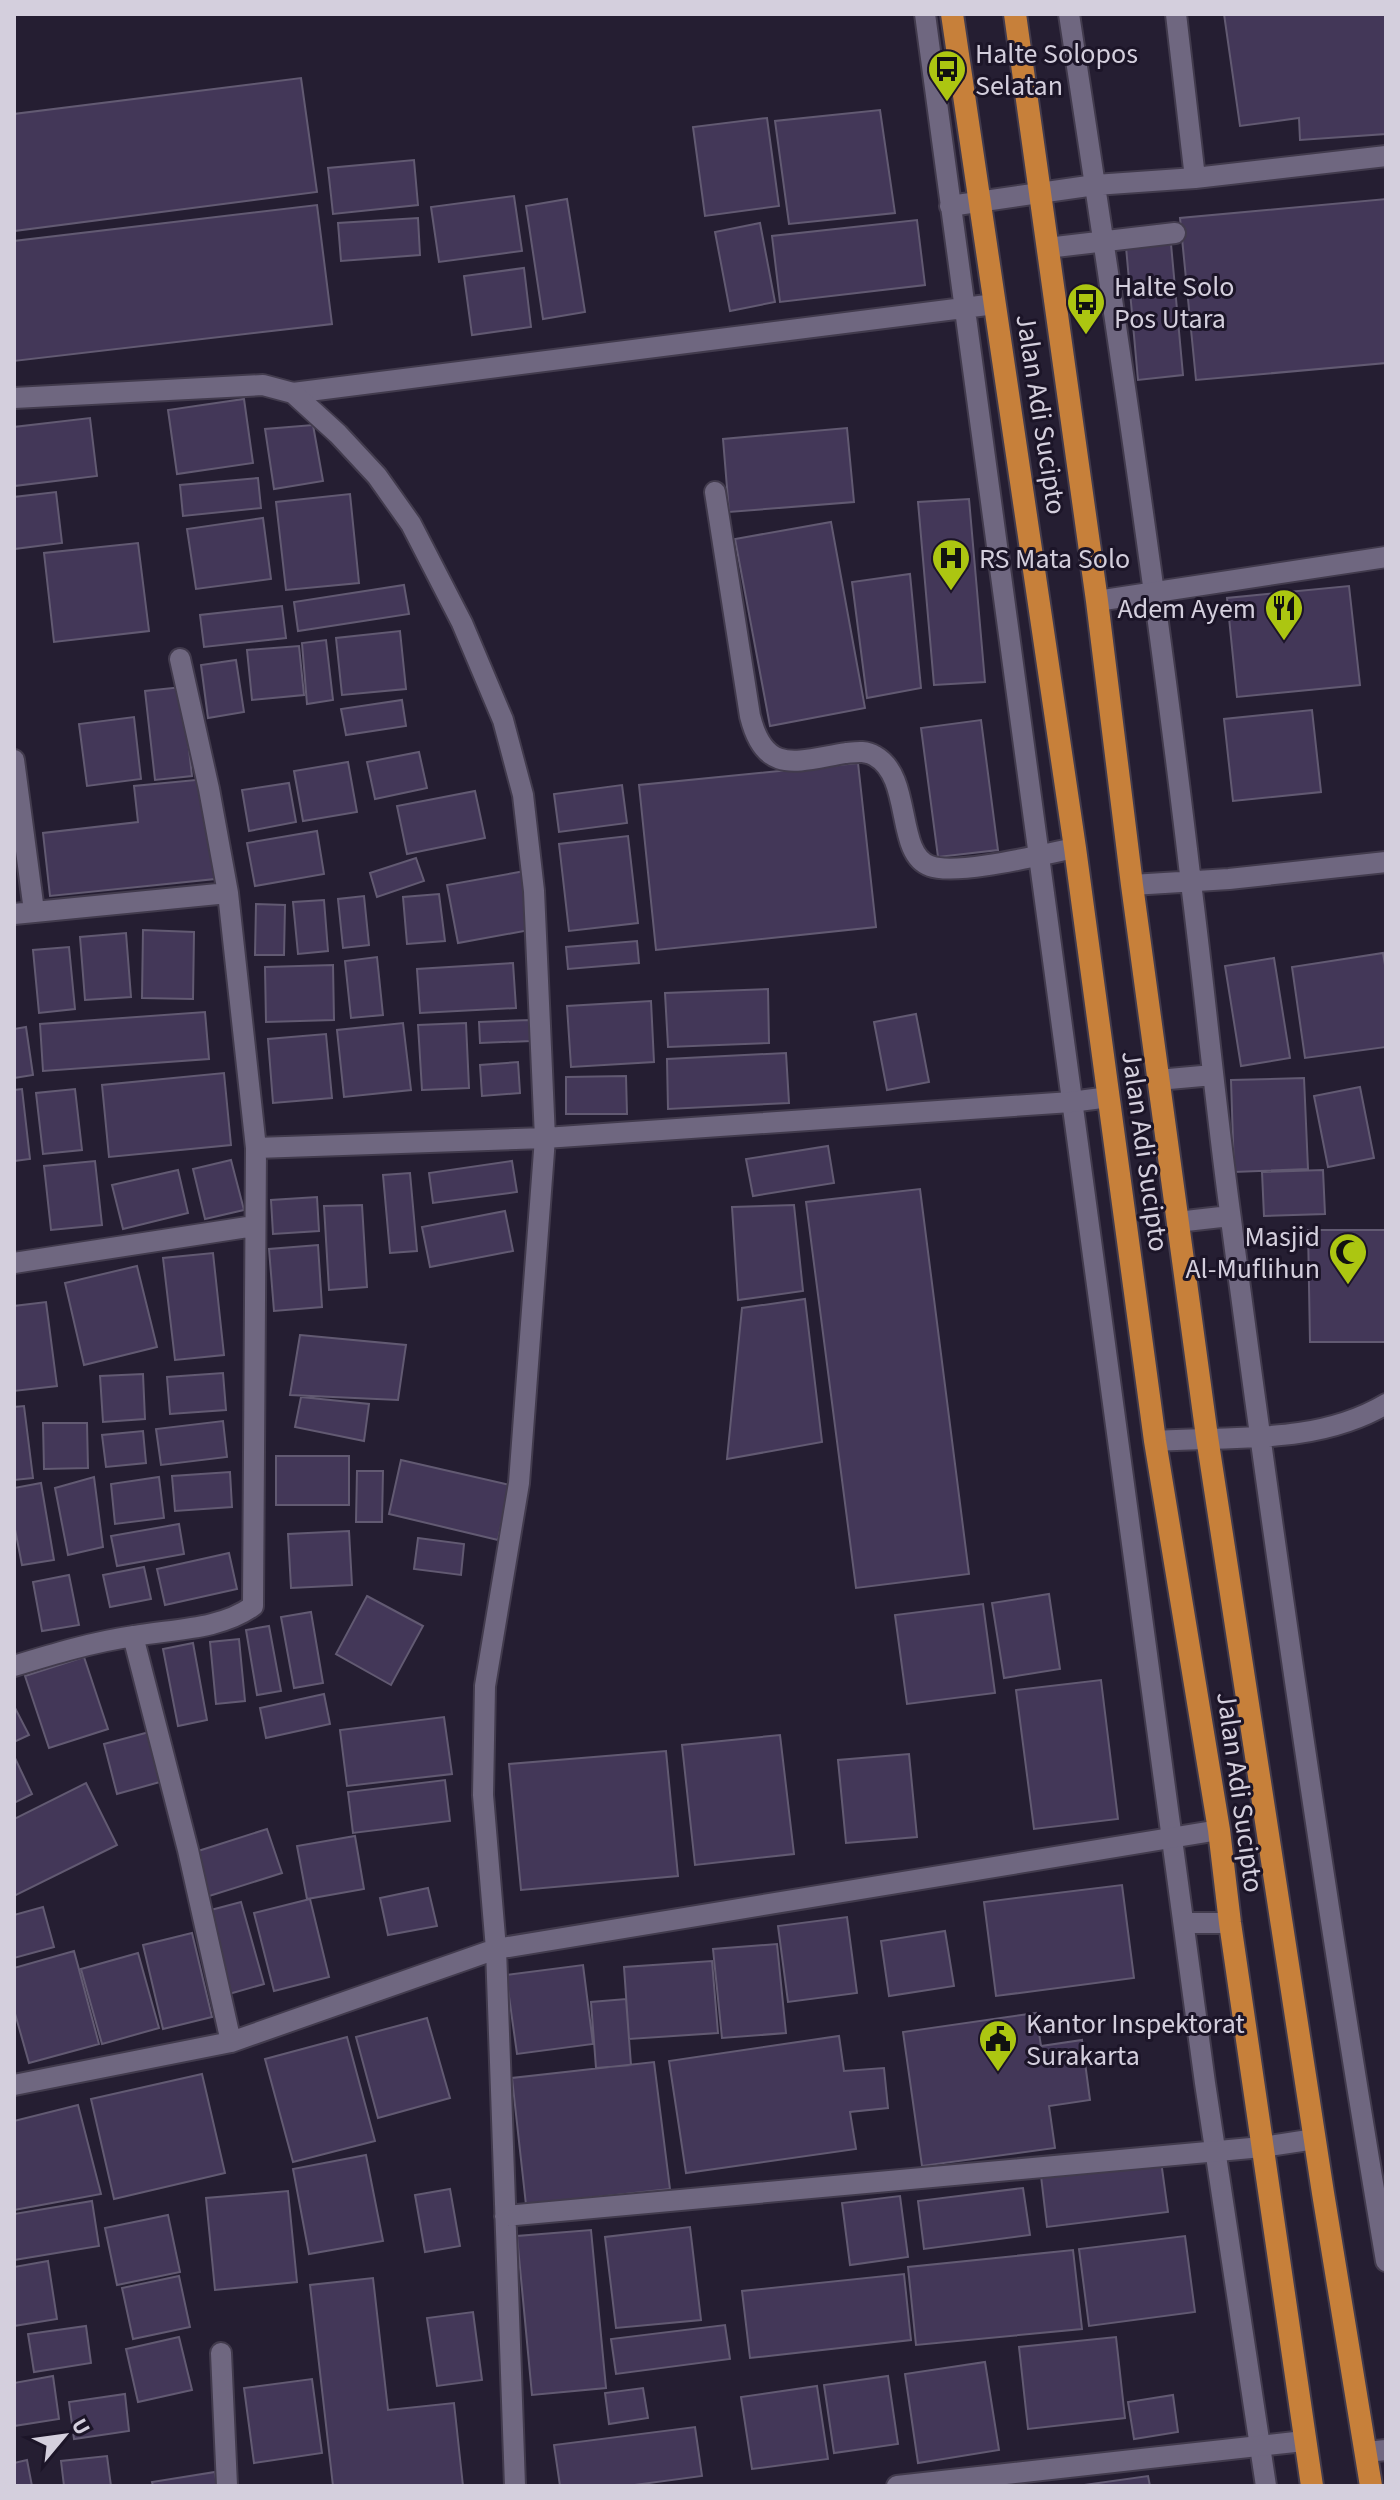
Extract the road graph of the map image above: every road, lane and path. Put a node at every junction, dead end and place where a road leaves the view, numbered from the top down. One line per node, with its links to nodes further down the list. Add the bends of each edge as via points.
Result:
1 (925, 14): 11 (street)
2 (952, 14): 10 (highway, Jalan Adi Sucipto)
3 (1015, 14): 9 (highway, Jalan Adi Sucipto)
4 (1069, 14): 8 (street)
5 (1176, 14): 7 (street)
6 (1386, 156): 7 (street)
7 (1195, 178): 8 (street)
8 (1095, 185): 9 (street); 13 (street)
9 (1039, 194): 10 (street); 14 (highway, Jalan Adi Sucipto)
10 (980, 202): 11 (street); 15 (highway, Jalan Adi Sucipto)
11 (950, 206): 16 (street)
12 (1175, 233): 13 (street)
13 (1104, 243): 14 (street); 23 (street)
14 (1047, 248): 24 (highway, Jalan Adi Sucipto)
15 (995, 304): 16 (street); 20 (highway, Jalan Adi Sucipto)
16 (965, 306): 17 (street); 21 (street)
17 (293, 393): 18 (street, via 263,385); 40 (street, via 377,476 411,524 462,623 503,720 523,795 534,891)
18 (14, 398)
19 (715, 492): 30 (street, via 750,716 763,749 787,760 862,751 875,755 893,776 910,841 928,866 967,867)
20 (1026, 509): 21 (street); 25 (highway, Jalan Adi Sucipto)
21 (992, 511): 26 (street)
22 (1386, 557): 23 (street)
23 (1152, 593): 24 (street); 32 (street)
24 (1097, 601): 33 (highway, Jalan Adi Sucipto)
25 (1041, 616): 26 (street); 29 (highway, Jalan Adi Sucipto)
26 (1006, 619): 30 (street)
27 (180, 659): 34 (street)
28 (14, 760): 35 (street)
29 (1075, 848): 30 (street); 38 (highway, Jalan Adi Sucipto)
30 (1038, 855): 39 (street)
31 (1386, 862): 32 (street)
32 (1191, 881): 33 (street); 36 (street)
33 (1132, 885): 37 (highway, Jalan Adi Sucipto)
34 (228, 893): 35 (street); 41 (street)
35 (24, 913)
36 (1213, 1075): 37 (street); 42 (street)
37 (1158, 1080): 43 (highway, Jalan Adi Sucipto)
38 (1109, 1097): 39 (street); 49 (highway, Jalan Adi Sucipto)
39 (1071, 1102): 40 (street); 53 (street)
40 (545, 1138): 41 (street); 56 (street, via 519,1483 485,1686 483,1795)
41 (256, 1148): 44 (street)
42 (1230, 1216): 43 (street); 47 (street)
43 (1177, 1222): 48 (highway, Jalan Adi Sucipto)
44 (254, 1226): 45 (street); 50 (street, via 253,1606 204,1626)
45 (14, 1263)
46 (1386, 1404): 47 (street, via 1368,1415 1305,1433)
47 (1260, 1436): 48 (street); 63 (street)
48 (1207, 1437): 49 (street); 59 (highway, Jalan Adi Sucipto)
49 (1155, 1441): 52 (highway, Jalan Adi Sucipto)
50 (133, 1636): 51 (street); 57 (street)
51 (14, 1666)
52 (1219, 1830): 53 (street); 55 (highway, Jalan Adi Sucipto)
53 (1173, 1838): 54 (street); 56 (street)
54 (1184, 1923): 55 (street); 61 (street)
55 (1230, 1923): 60 (highway, Jalan Adi Sucipto)
56 (496, 1949): 57 (street); 62 (street)
57 (231, 2042): 58 (street)
58 (14, 2085)
59 (1315, 2139): 60 (street); 67 (highway, Jalan Adi Sucipto)
60 (1262, 2147): 61 (street); 65 (highway, Jalan Adi Sucipto)
61 (1216, 2151): 62 (street); 66 (street)
62 (505, 2216): 69 (street)
63 (1386, 2261)
64 (221, 2353): 68 (street)
65 (1304, 2441): 66 (street); 72 (highway, Jalan Adi Sucipto)
66 (1260, 2446): 70 (street); 71 (street)
67 (1376, 2451): 73 (highway, Jalan Adi Sucipto)
68 (227, 2486)
69 (515, 2486)
70 (897, 2486)
71 (1266, 2486)
72 (1312, 2486)
73 (1371, 2486)

